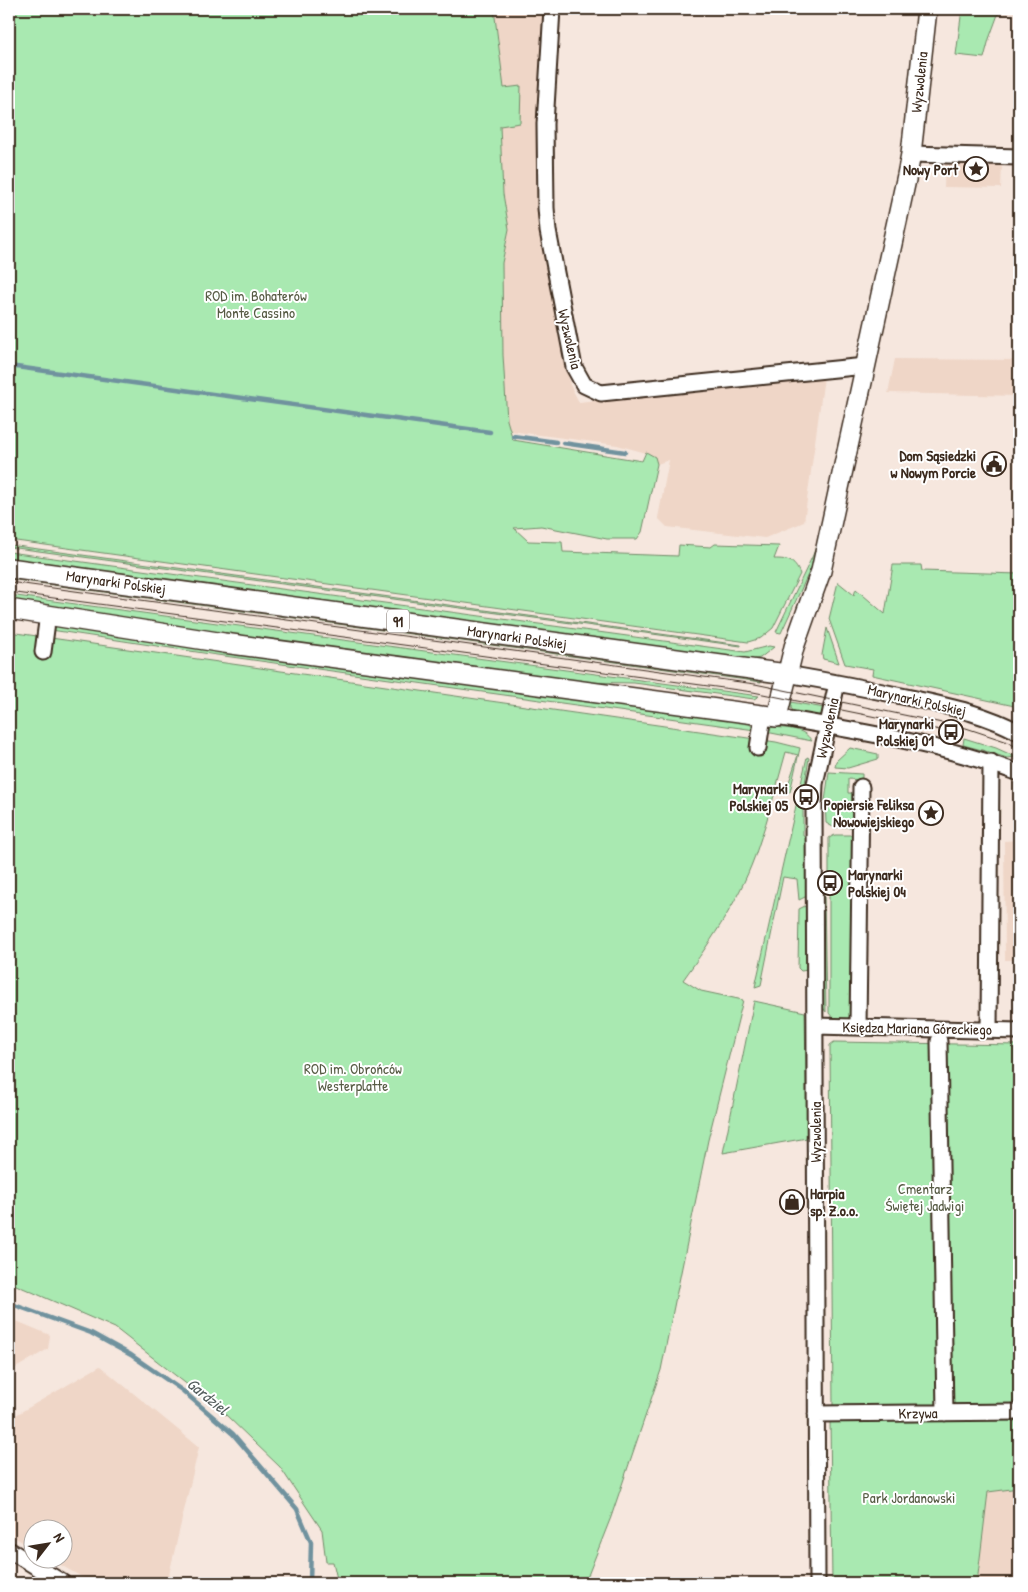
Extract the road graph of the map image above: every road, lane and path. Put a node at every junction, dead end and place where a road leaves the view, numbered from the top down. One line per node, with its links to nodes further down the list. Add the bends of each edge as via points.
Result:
1 (552, 9): 5 (street, Wyzwolenia, via 545,124 548,231 574,367 584,385 601,393)
2 (926, 9): 3 (main road, Wyzwolenia)
3 (911, 154): 4 (street); 5 (main road, Wyzwolenia)
4 (1019, 156)
5 (865, 366): 10 (main road, Wyzwolenia, via 821,571)
6 (9, 568): 10 (main road, Marynarki Polskiej / 91)
7 (9, 609): 8 (main road)
8 (48, 614): 9 (street); 12 (main road, via 224,643)
9 (43, 652)
10 (787, 674): 11 (street, Marynarki Polskiej / 91); 12 (main road, Wyzwolenia)
11 (837, 683): 13 (street, Wyzwolenia); 14 (street, Marynarki Polskiej / 91, via 968,710)
12 (770, 717): 13 (street); 15 (street)
13 (828, 726): 16 (street); 19 (street, Wyzwolenia, via 815,784 814,806)
14 (1019, 732)
15 (758, 748)
16 (991, 762): 17 (street); 21 (street)
17 (1019, 773)
18 (861, 787): 20 (street)
19 (815, 1026): 20 (street, Księdza Mariana Góreckiego); 26 (street, Wyzwolenia)
20 (858, 1027): 21 (street, Księdza Mariana Góreckiego)
21 (989, 1030): 22 (street, Księdza Mariana Góreckiego)
22 (1019, 1031)
23 (939, 1041): 25 (street)
24 (1019, 1412): 25 (street, Krzywa)
25 (945, 1413): 26 (street, Krzywa)
26 (816, 1414): 29 (street, Wyzwolenia)
27 (9, 1550): 28 (street)
28 (63, 1583)
29 (817, 1583)

